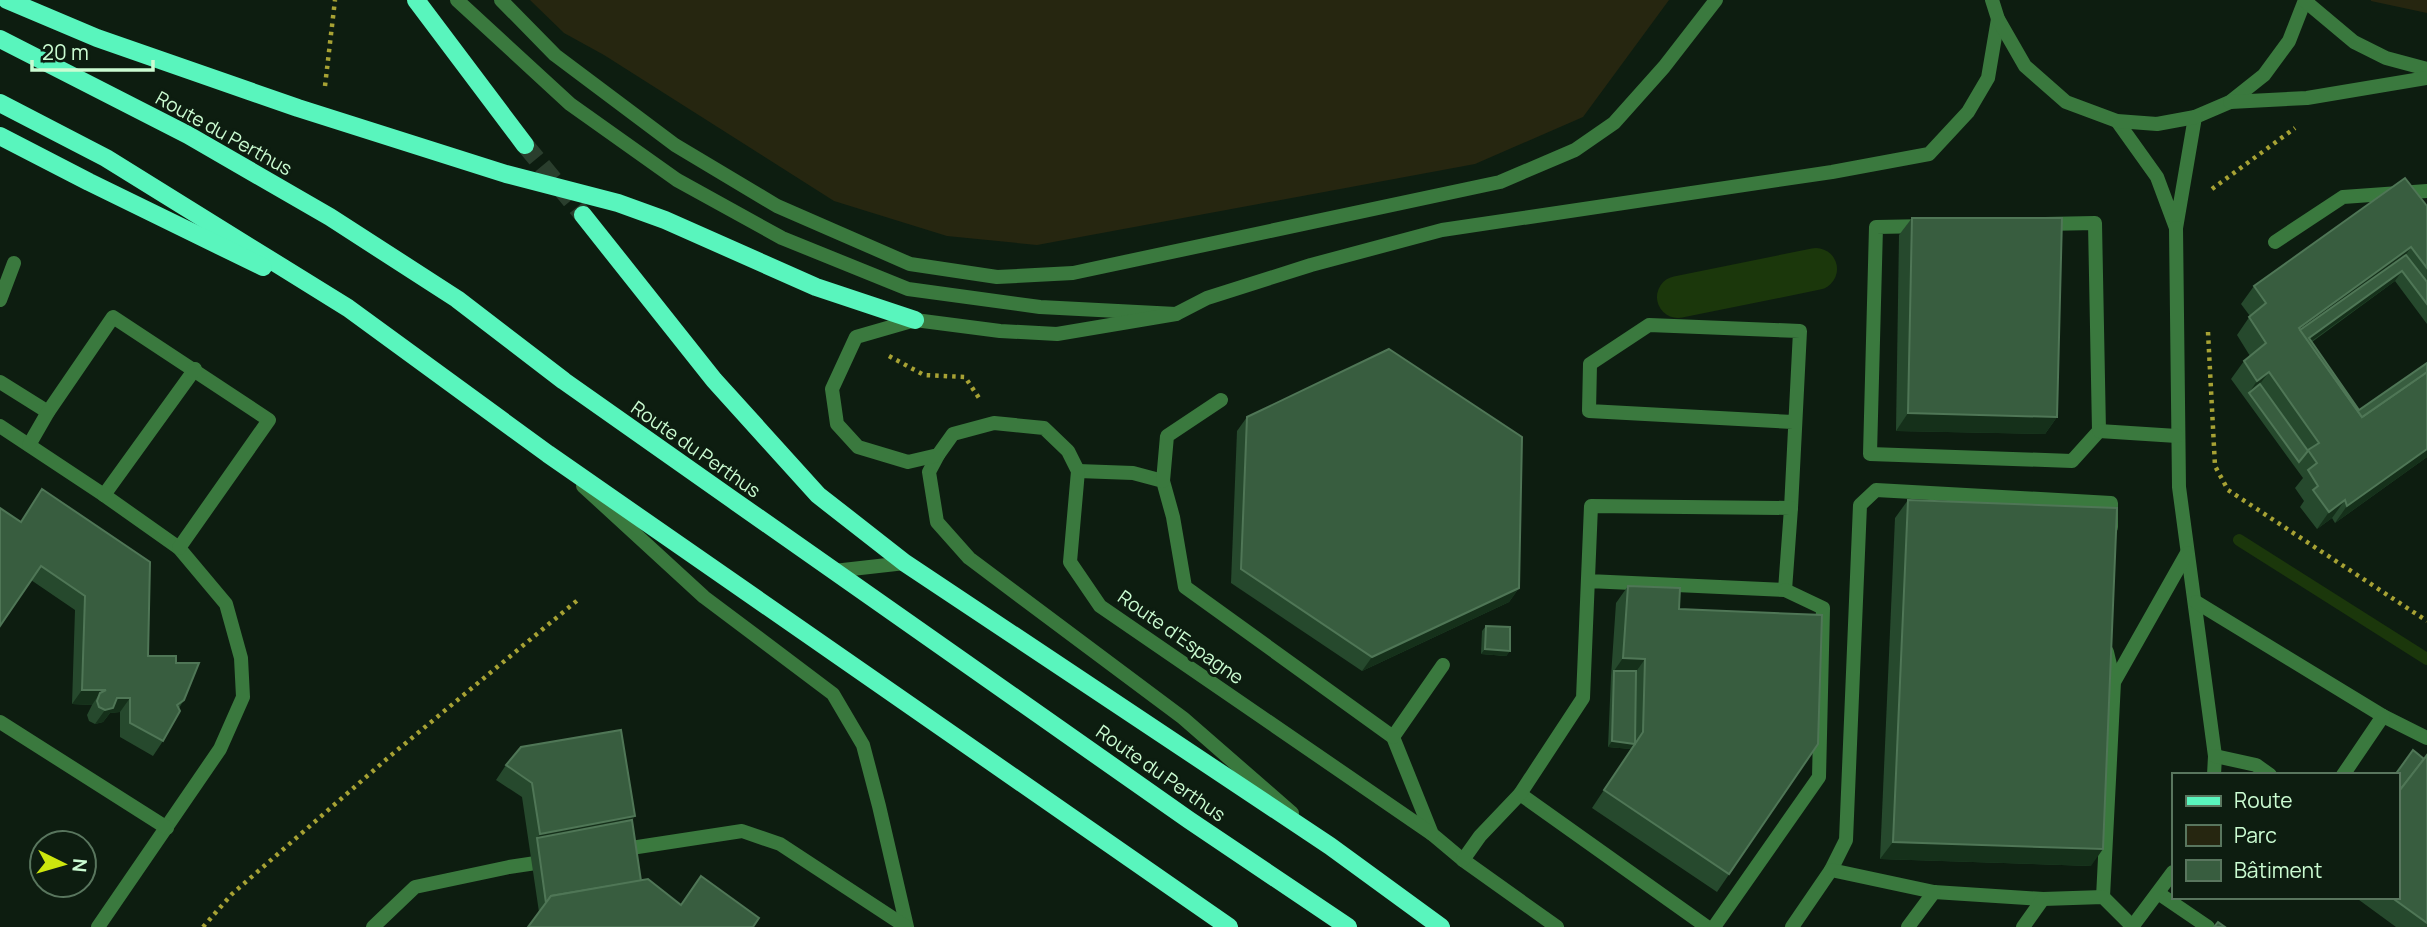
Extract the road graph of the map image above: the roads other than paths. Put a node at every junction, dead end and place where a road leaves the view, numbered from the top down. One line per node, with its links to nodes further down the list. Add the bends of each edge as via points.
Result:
1 (6, 0): 26 (main road, via 97,38 298,108 653,216 816,287)
2 (416, 0): 17 (main road)
3 (457, 0): 25 (street, via 570,104 677,180 782,238 908,289 1040,307)
4 (501, 0): 5 (street, via 577,72 675,145 777,206 909,264 997,277 1073,273 1500,182 1575,150 1614,123)
5 (1716, 0)
6 (1993, 0): 8 (street)
7 (2305, 1): 10 (street, via 2354,42 2386,58); 12 (street, via 2289,41 2264,75)
8 (1998, 19): 15 (street, via 2025,66 2066,102); 25 (street, via 1988,78 1968,112 1928,154 1442,230 1311,265 1207,298)
9 (0, 38): 46 (main road, Route du Perthus, via 188,135 330,217 457,299 564,381)
10 (2427, 69)
11 (2427, 78): 12 (street, via 2307,98)
12 (2230, 102): 14 (street)
13 (0, 103): 24 (main road, via 106,158)
14 (2195, 117): 15 (street, via 2157,124); 20 (street)
15 (2117, 121): 20 (street, via 2157,177)
16 (0, 136): 24 (main road)
17 (525, 145)
18 (2427, 191): 21 (street, via 2343,197)
19 (583, 215): 45 (main road, via 714,380 818,495)
20 (2176, 228): 34 (street)
21 (2275, 242)
22 (14, 263): 23 (street)
23 (0, 300)
24 (348, 308): 36 (main road)
25 (1176, 314): 26 (street, via 1056,334)
26 (915, 320): 37 (street, via 856,337 832,388 837,424 858,447 908,462)
27 (195, 369): 30 (street, via 113,317); 40 (street); 43 (street, via 269,420)
28 (0, 382): 30 (street)
29 (1221, 400): 39 (street, via 1167,436)
30 (48, 412): 35 (street)
31 (1793, 422): 31 (street, via 1800,331 1649,325 1590,364 1589,411); 41 (street)
32 (0, 426): 35 (street)
33 (2099, 431): 33 (street, via 2095,223 1876,227 1870,454 2072,461); 34 (street)
34 (2177, 436): 44 (street)
35 (29, 445): 40 (street)
36 (548, 454): 74 (street, via 704,597 833,694 863,745); 77 (main road)
37 (938, 455): 38 (street, via 953,434 994,423 1044,428 1068,451); 64 (street, via 929,472 937,522 969,558 1183,718)
38 (1078, 471): 39 (street, via 1133,473); 63 (street, Route d'Espagne, via 1070,562 1100,606)
39 (1163, 481): 55 (street, via 1185,587)
40 (104, 495): 43 (street)
41 (1791, 508): 47 (street, via 1591,506); 48 (street)
42 (2110, 545): 68 (street, via 2111,503 1876,490 1860,505 1846,840)
43 (179, 548): 62 (street, via 226,604 241,658 243,697 220,749)
44 (2187, 554): 49 (street); 52 (street)
45 (905, 563): 46 (street); 64 (main road)
46 (835, 571): 78 (main road, Route du Perthus)
47 (1587, 581): 48 (street); 61 (street, via 1583,698)
48 (1785, 590): 82 (street, via 1823,607 1819,777)
49 (2196, 602): 53 (street); 57 (street)
50 (2107, 643): 52 (street)
51 (1443, 665): 55 (street)
52 (2114, 682): 72 (street)
53 (2383, 716): 56 (street); 60 (street)
54 (0, 722): 62 (street)
55 (1393, 737): 63 (street)
56 (2427, 738)
57 (2215, 756): 58 (street); 59 (street, via 2256,765)
58 (2214, 773)
59 (2267, 773)
60 (2344, 773)
61 (1520, 794): 67 (street); 81 (street)
62 (167, 828): 75 (street)
63 (1432, 834): 67 (street, Route d'Espagne)
64 (1330, 846): 79 (main road)
65 (605, 852): 74 (street, via 742,831 780,844)
66 (564, 858): 76 (street, via 415,887)
67 (1463, 860): 80 (street, Route d'Espagne)
68 (1831, 870): 70 (street); 83 (street)
69 (2172, 873): 71 (street)
70 (1934, 892): 73 (street); 84 (street)
71 (2158, 892): 86 (street); 87 (street)
72 (2103, 897): 73 (street); 86 (street)
73 (2043, 899): 85 (street)
74 (906, 926)
75 (98, 927)
76 (373, 927)
77 (1229, 927)
78 (1348, 927)
79 (1441, 927)
80 (1558, 927)
81 (1707, 927)
82 (1713, 927)
83 (1792, 927)
84 (1908, 927)
85 (2024, 927)
86 (2132, 927)
87 (2208, 927)

